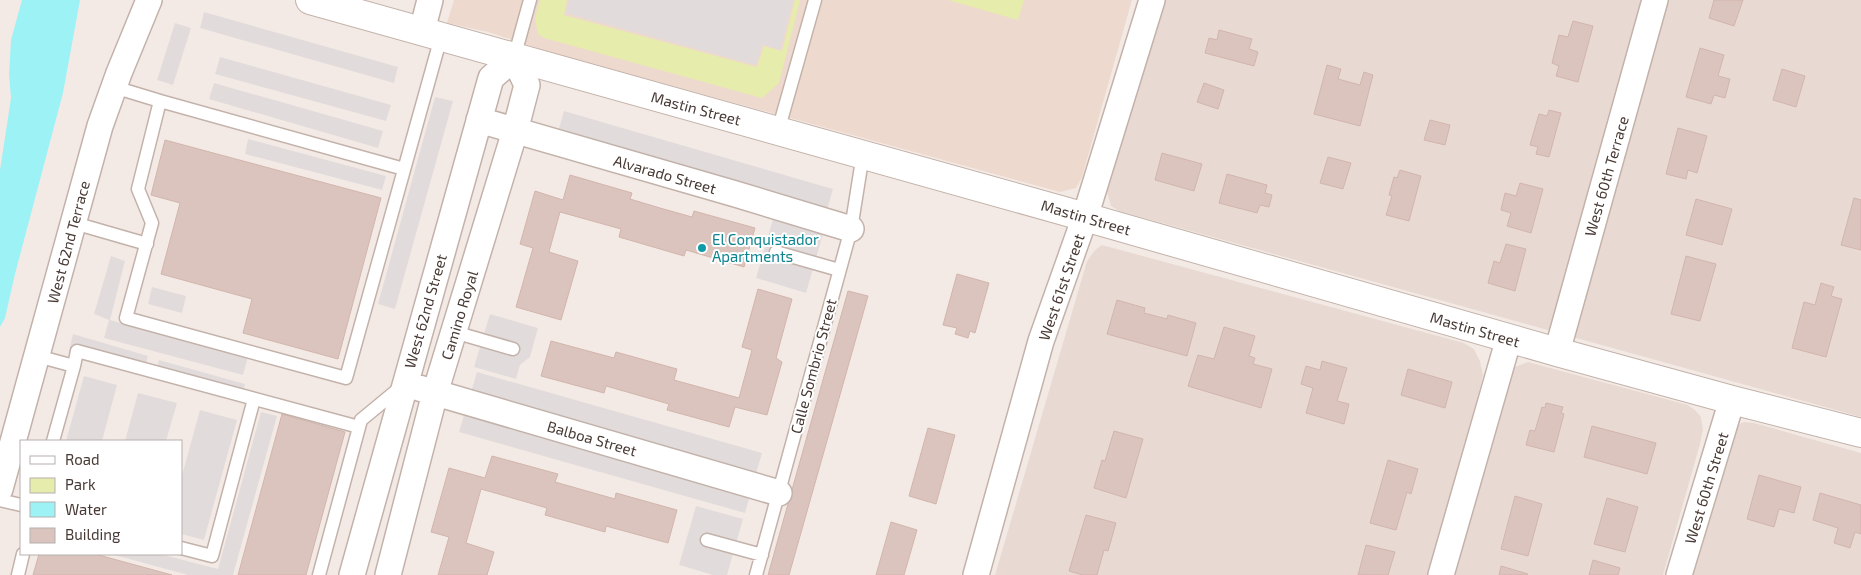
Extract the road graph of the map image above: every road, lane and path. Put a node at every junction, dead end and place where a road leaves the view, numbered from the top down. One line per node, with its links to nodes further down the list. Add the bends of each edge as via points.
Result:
1 (149, 0): 10 (street, West 62nd Terrace)
2 (310, 0): 8 (street, Mastin Street)
3 (430, 0): 8 (street)
4 (530, 0): 9 (lane)
5 (815, 0): 14 (lane)
6 (1152, 0): 17 (street, West 61st Street)
7 (1655, 0): 26 (street, West 60th Terrace)
8 (431, 34): 9 (street, Mastin Street); 16 (lane)
9 (514, 58): 12 (street, West 62nd Street, via 491,78); 13 (street, Camino Royal, via 527,85); 14 (street, Mastin Street)
10 (114, 87): 11 (lane); 18 (street, West 62nd Terrace)
11 (160, 101): 16 (lane); 20 (lane, via 138,189 152,223)
12 (480, 120): 13 (street, Alvarado Street); 29 (street, West 62nd Street)
13 (515, 131): 19 (street, Alvarado Street); 23 (street, Camino Royal)
14 (778, 131): 15 (street, Mastin Street)
15 (862, 154): 17 (street, Mastin Street); 19 (lane, Calle Sombrio Street)
16 (404, 168): 20 (lane, via 346,378 126,318)
17 (1085, 217): 24 (street, Mastin Street); 49 (street, West 61st Street, via 1041,341)
18 (74, 223): 20 (lane); 27 (street, West 62nd Terrace)
19 (851, 229): 22 (lane, Calle Sombrio Street)
20 (147, 244)
21 (776, 252): 22 (lane)
22 (839, 270): 37 (lane, Calle Sombrio Street)
23 (454, 332): 25 (lane); 30 (street, Camino Royal)
24 (1509, 338): 26 (street, Mastin Street); 50 (street)
25 (513, 349)
26 (1556, 352): 32 (street, Mastin Street)
27 (37, 356): 28 (lane); 36 (street, West 62nd Terrace)
28 (74, 366): 31 (lane, via 77,351); 35 (lane)
29 (405, 384): 30 (street, Balboa Street); 33 (lane, via 361,420); 46 (street, West 62nd Street)
30 (435, 393): 37 (street, Balboa Street); 47 (street, Camino Royal)
31 (254, 399): 33 (lane); 41 (lane, via 212,556)
32 (1732, 400): 34 (street, Mastin Street); 51 (street, West 60th Street)
33 (359, 427): 45 (lane)
34 (1861, 433)
35 (53, 440)
36 (0, 489)
37 (779, 493): 43 (lane, Calle Sombrio Street)
38 (0, 500): 39 (lane)
39 (20, 505)
40 (707, 540): 43 (lane)
41 (182, 548)
42 (23, 555): 44 (lane)
43 (762, 555): 48 (lane, Calle Sombrio Street)
44 (18, 575)
45 (319, 575)
46 (352, 575)
47 (388, 575)
48 (756, 575)
49 (976, 575)
50 (1441, 575)
51 (1679, 575)

